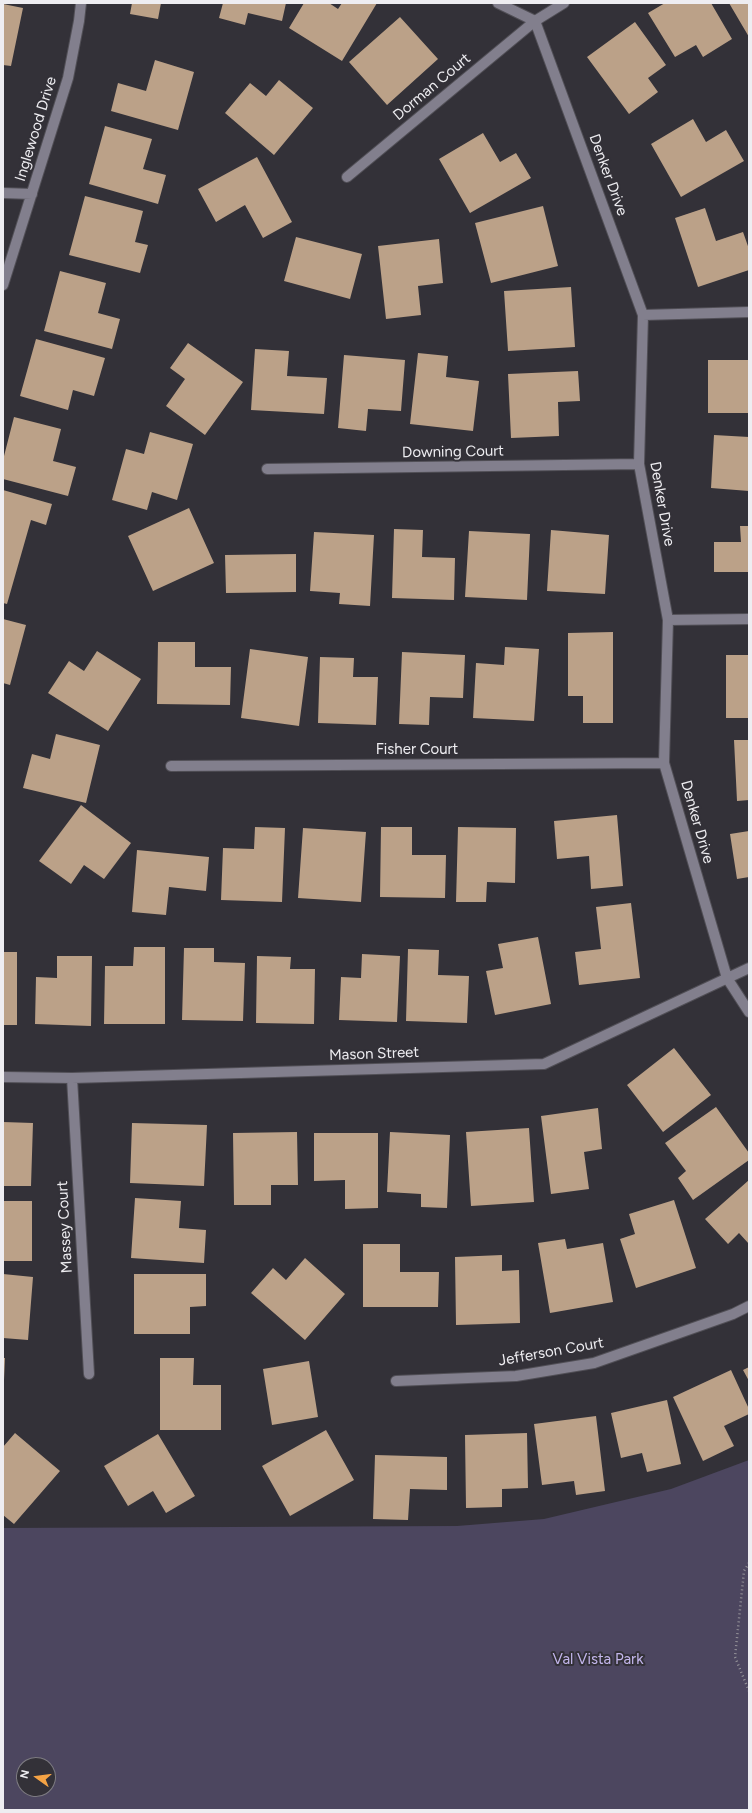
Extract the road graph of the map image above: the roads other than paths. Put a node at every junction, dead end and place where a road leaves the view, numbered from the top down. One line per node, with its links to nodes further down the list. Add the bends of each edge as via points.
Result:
1 (81, 3): 7 (street, Inglewood Drive, via 68,78)
2 (498, 3): 4 (street)
3 (564, 3): 4 (street, Dorman Court)
4 (535, 21): 5 (street, Dorman Court); 10 (street, Denker Drive)
5 (347, 177)
6 (3, 193): 7 (street)
7 (32, 194): 8 (street, Inglewood Drive)
8 (3, 285)
9 (749, 312): 10 (street)
10 (644, 315): 11 (street, Denker Drive)
11 (639, 464): 12 (street, Downing Court); 14 (street, Denker Drive)
12 (267, 469)
13 (749, 619): 14 (street)
14 (668, 620): 15 (street, Denker Drive)
15 (664, 763): 16 (street, Fisher Court); 18 (street, Denker Drive)
16 (171, 766)
17 (749, 968): 18 (street, Mason Street)
18 (727, 978): 19 (street, Denker Drive); 21 (street, Mason Street, via 544,1064)
19 (749, 1012)
20 (3, 1078): 21 (street, Mason Street)
21 (72, 1078): 23 (street, Massey Court)
22 (749, 1306): 24 (street, Jefferson Court, via 594,1363 516,1376)
23 (89, 1374)
24 (396, 1381)

